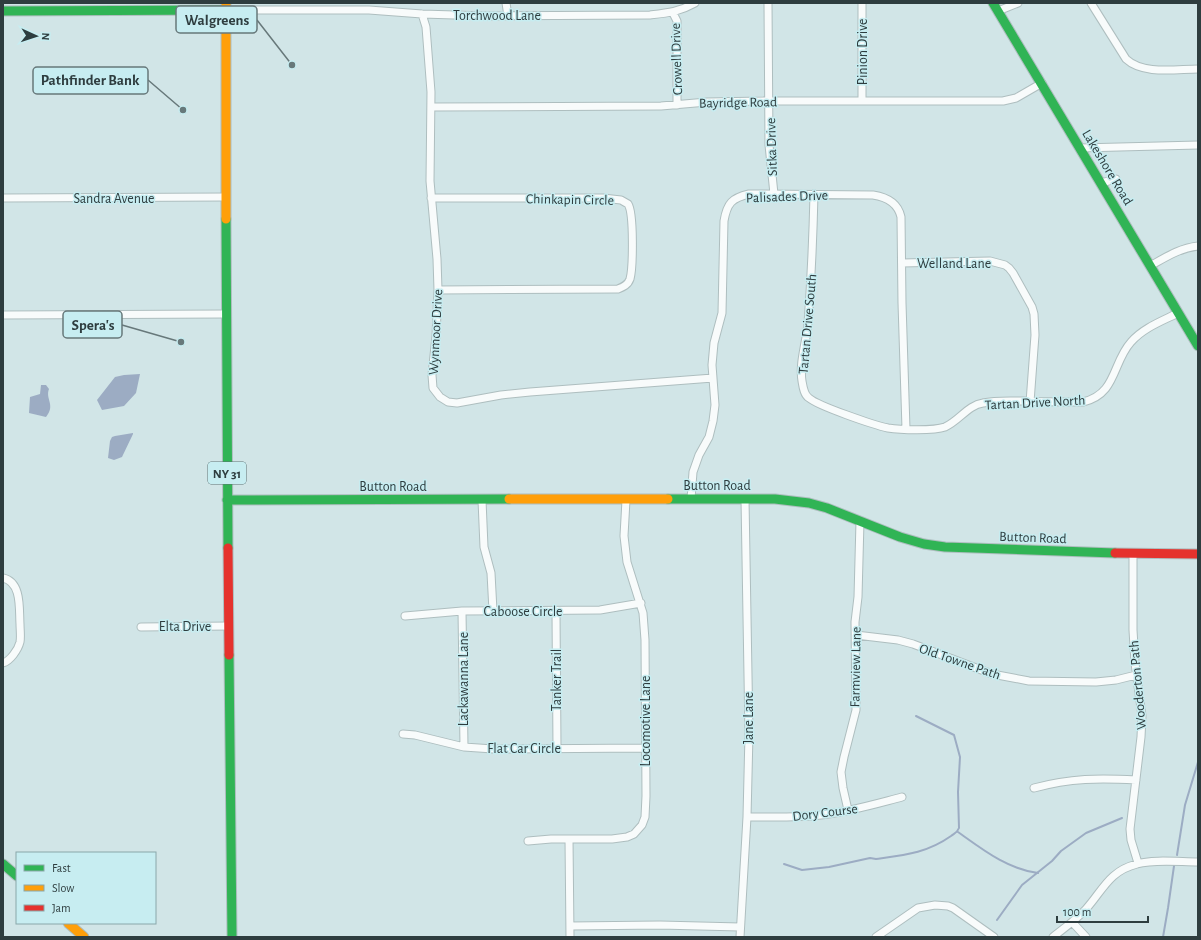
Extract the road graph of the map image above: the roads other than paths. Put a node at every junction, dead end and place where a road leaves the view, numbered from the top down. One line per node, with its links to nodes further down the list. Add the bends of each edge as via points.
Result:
1 (506, 3): 12 (street)
2 (694, 3): 10 (street, Torchwood Lane)
3 (768, 3): 15 (street, Sitka Drive)
4 (862, 3): 16 (street, Pinion Drive)
5 (1018, 3): 8 (street)
6 (1091, 3): 13 (street, via 1132,65 1153,69)
7 (226, 6): 9 (street); 11 (street, Torchwood Lane); 25 (street, NY 31)
8 (996, 7): 14 (street, Lakeshore Road)
9 (3, 11)
10 (673, 13): 12 (street, Torchwood Lane); 17 (street, Crowell Drive, via 677,21)
11 (422, 14): 12 (street, Torchwood Lane); 18 (street, Wynmoor Drive, via 426,27)
12 (508, 16)
13 (1198, 69)
14 (1042, 83): 16 (street, Bayridge Road, via 1016,98 1003,101); 20 (street, Lakeshore Road)
15 (770, 101): 16 (street, Bayridge Road); 17 (street, Bayridge Road); 23 (street, Sitka Drive, via 769,145)
16 (862, 101)
17 (677, 105): 18 (street, Bayridge Road)
18 (431, 107): 27 (street, Wynmoor Drive)
19 (1198, 145): 20 (street)
20 (1080, 148): 22 (street, Lakeshore Road)
21 (1116, 179): 22 (street)
22 (1101, 183): 30 (street, Lakeshore Road)
23 (774, 194): 24 (street, Palisades Drive); 36 (street, Palisades Drive, via 743,196 732,201 726,210 722,308 714,343)
24 (814, 194): 29 (street, Palisades Drive, via 883,196 898,207 901,217); 38 (street, Tartan Drive South, via 812,274 802,370 806,394 814,401 872,423 888,428)
25 (226, 197): 26 (street, Sandra Avenue); 33 (street, NY 31)
26 (3, 198)
27 (431, 198): 31 (street, Wynmoor Drive); 31 (street, Chinkapin Circle, via 603,198 621,200 628,204 631,214 630,278 625,286 618,289)
28 (1198, 246): 30 (street, via 1176,251)
29 (902, 263): 37 (street, Welland Lane, via 990,261 1009,268 1034,314); 38 (street, Palisades Drive)
30 (1150, 266): 32 (street, Lakeshore Road)
31 (438, 290): 36 (street, Wynmoor Drive, via 433,388 448,402 457,403 530,392)
32 (1178, 313): 35 (street, Lakeshore Road); 37 (street, Tartan Drive North, via 1132,340 1111,382 1100,395 1084,402)
33 (226, 314): 34 (street); 41 (street, NY 31)
34 (3, 315)
35 (1198, 346)
36 (713, 378): 39 (street, Palisades Drive, via 713,420 709,437 693,472)
37 (1030, 402): 38 (street, Tartan Drive North, via 983,403 976,405 945,427)
38 (906, 429)
39 (691, 499): 40 (street, Button Road); 43 (street, Button Road)
40 (745, 499): 44 (street, Button Road, via 775,499 809,504); 66 (street, Jane Lane, via 749,734)
41 (227, 500): 42 (street, Button Road); 53 (street, NY 31)
42 (482, 500): 43 (street, Button Road); 50 (street, via 484,547 491,573)
43 (626, 500): 48 (street, Locomotive Lane, via 624,536 627,562)
44 (860, 521): 45 (street, Button Road, via 900,537 945,548); 55 (street, Farmview Lane)
45 (1133, 553): 46 (street, Button Road); 57 (street, Wooderton Path)
46 (1198, 554)
47 (3, 578): 56 (street, via 14,586 19,598 20,642 14,654)
48 (641, 603): 51 (street, Caboose Circle, via 600,610); 61 (street, Locomotive Lane, via 645,640)
49 (462, 611): 50 (street, Caboose Circle); 52 (street, Caboose Circle); 59 (street, Lackawanna Lane)
50 (493, 611): 51 (street, Caboose Circle)
51 (556, 612): 60 (street, Tanker Trail)
52 (405, 616)
53 (229, 626): 54 (street, Elta Drive); 78 (street, NY 31)
54 (141, 627)
55 (856, 636): 57 (street, Old Towne Path, via 898,640 992,674 1029,681 1096,682); 65 (street, Farmview Lane, via 856,710 841,772)
56 (3, 664)
57 (1136, 675): 62 (street, Wooderton Path, via 1142,716)
58 (403, 734): 59 (street, Flat Car Circle)
59 (464, 747): 60 (street, Flat Car Circle)
60 (557, 748): 61 (street, Flat Car Circle)
61 (646, 748): 67 (street, Locomotive Lane, via 645,817 639,830 627,837 612,839)
62 (1136, 780): 63 (street, via 1092,778); 70 (street, Wooderton Path, via 1130,829)
63 (1034, 788)
64 (902, 797): 65 (street, Dory Course)
65 (848, 810): 66 (street, Dory Course, via 805,816)
66 (747, 816): 76 (street, Jane Lane)
67 (569, 838): 68 (street, Locomotive Lane); 75 (street)
68 (528, 841)
69 (1198, 862): 70 (street)
70 (1138, 863): 73 (street, via 1116,872)
71 (3, 864): 72 (street)
72 (16, 875)
73 (1072, 922): 83 (street); 84 (street)
74 (69, 924): 77 (street)
75 (570, 926): 76 (street, via 660,925); 79 (street)
76 (740, 928): 80 (street, Jane Lane)
77 (84, 937)
78 (232, 937)
79 (570, 937)
80 (740, 937)
81 (876, 937): 82 (street, via 918,908 934,905 952,908)
82 (994, 937)
83 (1053, 937)
84 (1086, 937)

